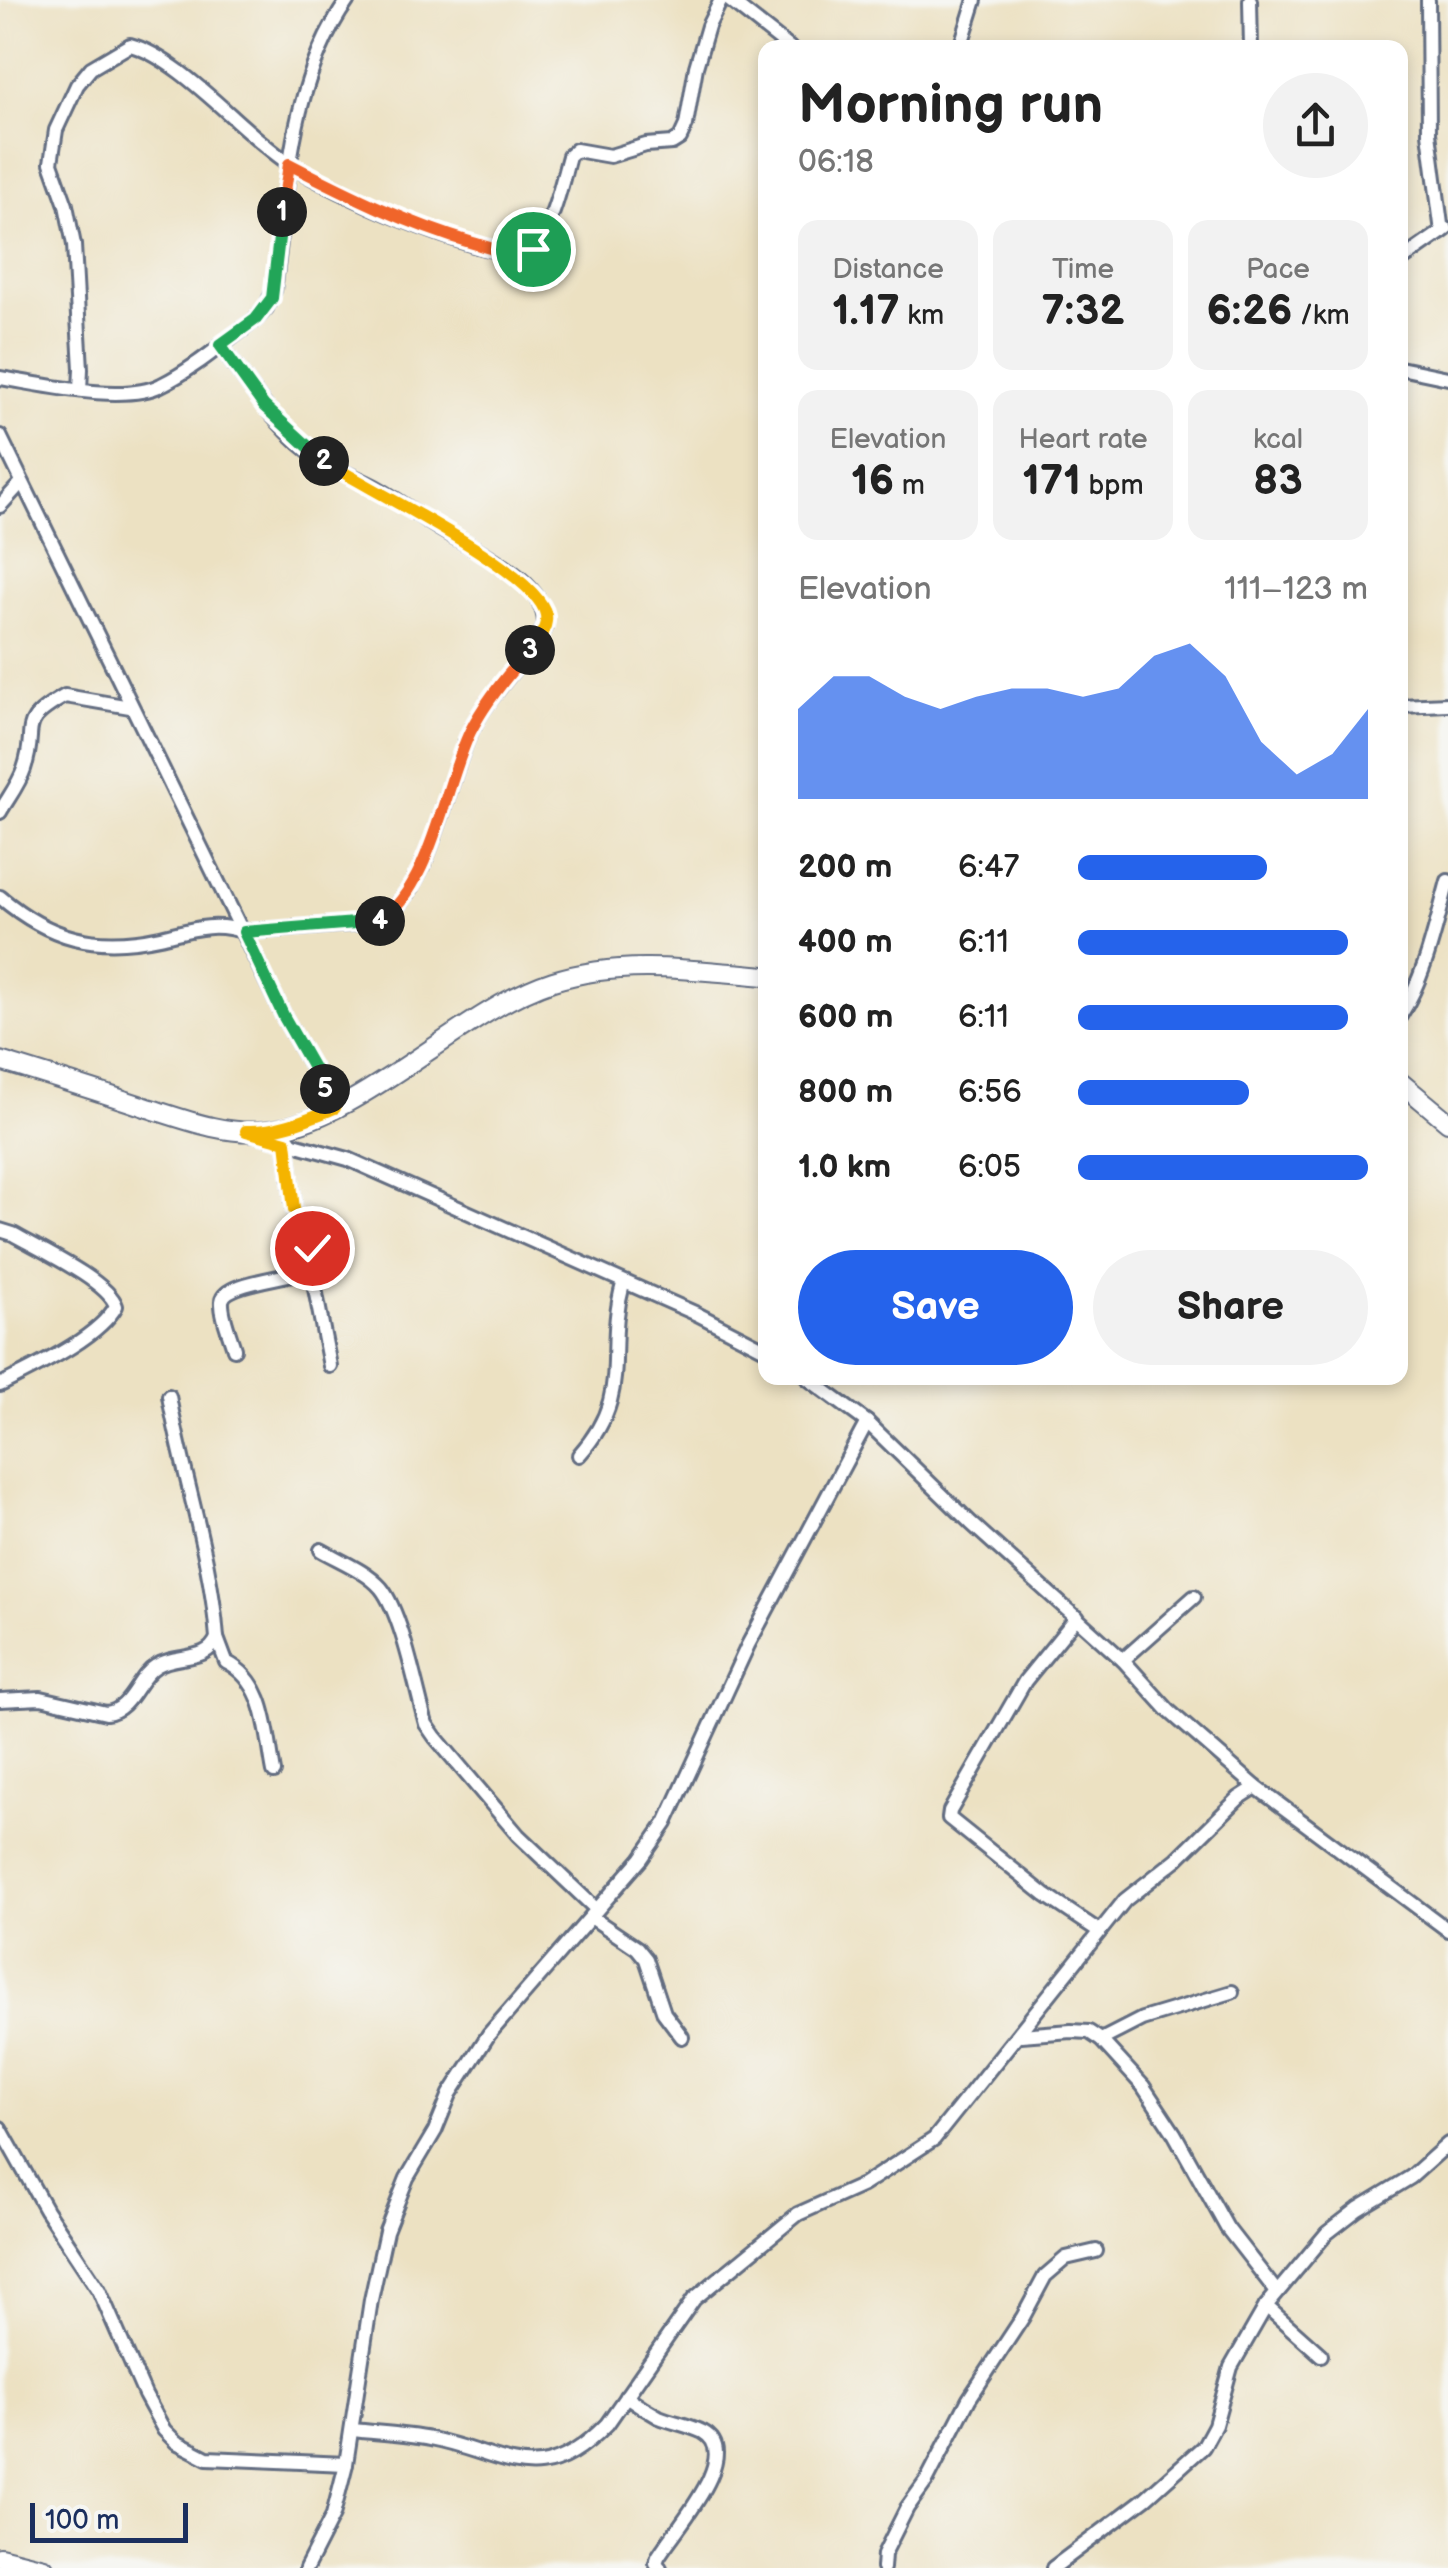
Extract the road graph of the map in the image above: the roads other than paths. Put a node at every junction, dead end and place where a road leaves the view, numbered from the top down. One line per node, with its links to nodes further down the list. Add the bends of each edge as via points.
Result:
1 (348, 0): 10 (street, via 306,84)
2 (721, 0): 10 (street, via 696,67 684,133 672,143 620,155 576,150 526,256 374,208)
3 (729, 0): 7 (street)
4 (975, 0): 8 (street)
5 (1250, 0): 9 (street)
6 (1428, 0): 11 (street, via 1430,133)
7 (780, 40)
8 (962, 40)
9 (1250, 40)
10 (289, 164): 13 (street, via 272,298); 17 (street, via 141,48 130,46 91,68 56,130 51,163 74,245)
11 (1445, 230): 12 (street)
12 (1408, 256)
13 (220, 345): 17 (street, via 158,387); 27 (street, via 264,406 315,454 495,560 519,578 546,616 545,627 469,735 434,837 389,914 378,922)
14 (1408, 370): 16 (street)
15 (0, 378): 17 (street)
16 (1448, 378)
17 (80, 390)
18 (0, 436): 19 (street)
19 (21, 483): 20 (street); 23 (street)
20 (0, 506)
21 (1448, 704): 22 (street)
22 (1408, 706)
23 (130, 707): 24 (street, via 65,696 34,716 26,766); 27 (street)
24 (0, 812)
25 (1448, 882): 29 (street)
26 (0, 897): 27 (street, via 46,930 80,940 147,940 225,925)
27 (244, 932): 32 (street)
28 (758, 975): 32 (main road, via 606,968 552,981 499,1005)
29 (1408, 1003)
30 (0, 1061): 34 (main road, via 212,1127)
31 (1408, 1089): 33 (main road)
32 (335, 1108): 34 (main road, via 266,1132)
33 (1448, 1122)
34 (246, 1131): 35 (street)
35 (286, 1142): 37 (street, via 294,1209 312,1248); 38 (street, via 348,1158)
36 (0, 1230): 42 (street, via 91,1281 116,1306 101,1325)
37 (311, 1268): 40 (street, via 224,1294); 41 (street)
38 (623, 1284): 39 (street); 46 (street, via 614,1396)
39 (758, 1345)
40 (234, 1349)
41 (330, 1366)
42 (0, 1385)
43 (817, 1385): 45 (street)
44 (169, 1396): 50 (street, via 211,1581)
45 (867, 1422): 49 (street); 55 (street, via 748,1646 666,1823)
46 (580, 1455)
47 (321, 1550): 55 (street, via 382,1589 426,1724)
48 (1194, 1597): 51 (street)
49 (1077, 1618): 51 (street); 57 (street, via 1025,1681 948,1818)
50 (217, 1638): 52 (street, via 209,1652 153,1667 114,1712 40,1698); 53 (street, via 226,1662 257,1689)
51 (1123, 1660): 54 (street)
52 (0, 1700)
53 (274, 1772)
54 (1256, 1787): 56 (street); 57 (street, via 1125,1900)
55 (593, 1913): 60 (street, via 646,1959 664,2013); 69 (street, via 489,2034 407,2178 378,2265)
56 (1448, 1930)
57 (1099, 1931): 59 (street)
58 (1232, 1992): 61 (street, via 1142,2018)
59 (1020, 2034): 61 (street, via 1088,2032); 68 (street, via 934,2139 863,2185 798,2214 694,2300)
60 (682, 2036)
61 (1102, 2040): 65 (street, via 1143,2086 1220,2218)
62 (0, 2128): 70 (street, via 99,2290 145,2395 176,2442 207,2458)
63 (1448, 2144): 65 (street, via 1411,2177 1341,2220)
64 (1096, 2251): 75 (street, via 1066,2258 1045,2276 896,2528)
65 (1276, 2292): 66 (street)
66 (1266, 2306): 67 (street); 76 (street, via 1231,2368 1204,2447)
67 (1321, 2356)
68 (626, 2396): 69 (street, via 591,2441 536,2466 430,2439); 74 (street, via 715,2442 713,2472 658,2557)
69 (353, 2430): 70 (street)
70 (346, 2464): 73 (street, via 332,2515)
71 (1, 2560): 72 (main road)
72 (44, 2568)
73 (306, 2568)
74 (660, 2568)
75 (883, 2568)
76 (1053, 2568)

